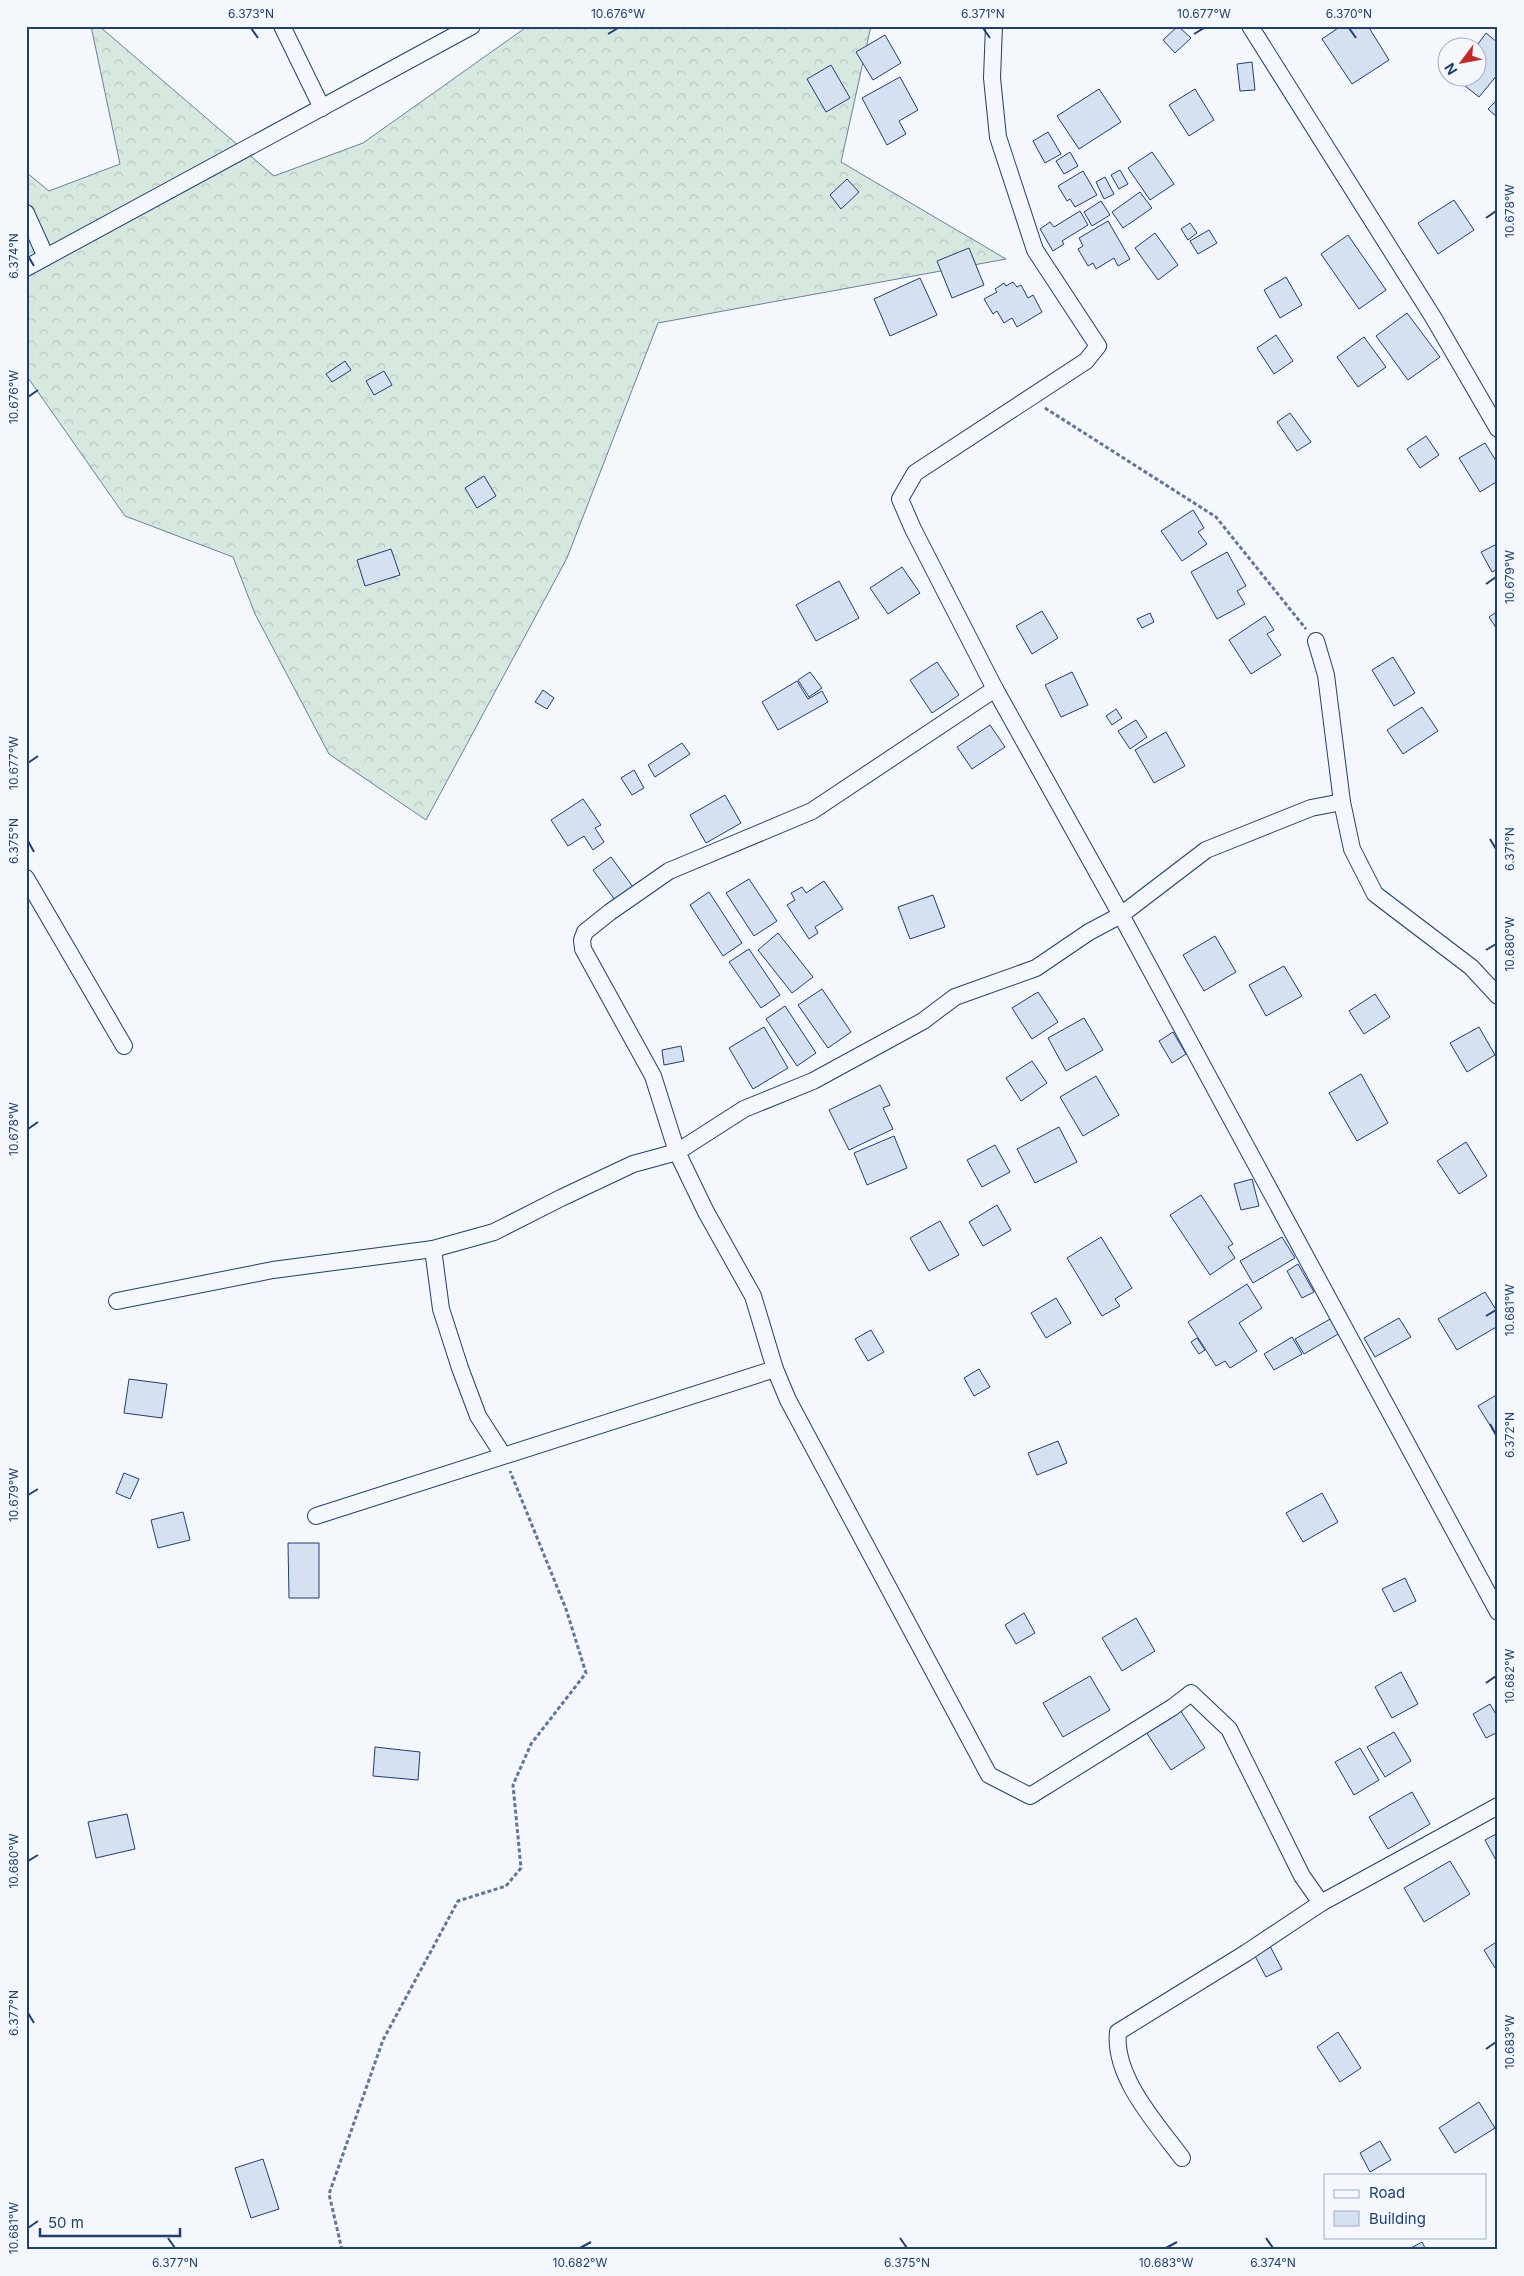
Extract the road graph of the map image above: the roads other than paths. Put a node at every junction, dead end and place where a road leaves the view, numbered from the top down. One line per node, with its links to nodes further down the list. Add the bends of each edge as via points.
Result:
1 (282, 26): 5 (street)
2 (472, 26): 5 (street)
3 (994, 26): 11 (street, via 992,78 998,137 1007,165 1035,250 1098,346 1086,361 915,473 900,500)
4 (1250, 26): 9 (street, via 1434,317)
5 (322, 108): 7 (street)
6 (26, 213): 7 (street)
7 (46, 257): 8 (street)
8 (26, 268)
9 (1498, 429)
10 (1316, 641): 12 (street, via 1326,675)
11 (995, 689): 14 (street); 17 (street, via 812,811 669,871 586,932 582,940 583,949 653,1076)
12 (1342, 802): 14 (street, via 1311,808 1206,850); 15 (street, via 1352,849 1375,894 1471,967)
13 (26, 878): 16 (street)
14 (1121, 915): 17 (street, via 1089,932 1036,968 955,997 923,1021 813,1081 744,1109); 23 (street)
15 (1498, 996)
16 (124, 1046)
17 (677, 1152): 18 (street, via 633,1164 494,1232); 20 (street, via 753,1296)
18 (433, 1249): 19 (street, via 272,1270); 21 (street, via 441,1309 460,1368 478,1416)
19 (117, 1301)
20 (775, 1369): 21 (street); 25 (street, via 788,1400 989,1775 1030,1796 1191,1693 1229,1729 1302,1876)
21 (503, 1455): 22 (street)
22 (316, 1516)
23 (1498, 1612)
24 (1498, 1806): 25 (street)
25 (1321, 1903): 26 (street, via 1118,2032 1116,2047 1122,2068 1140,2101)
26 (1182, 2158)

